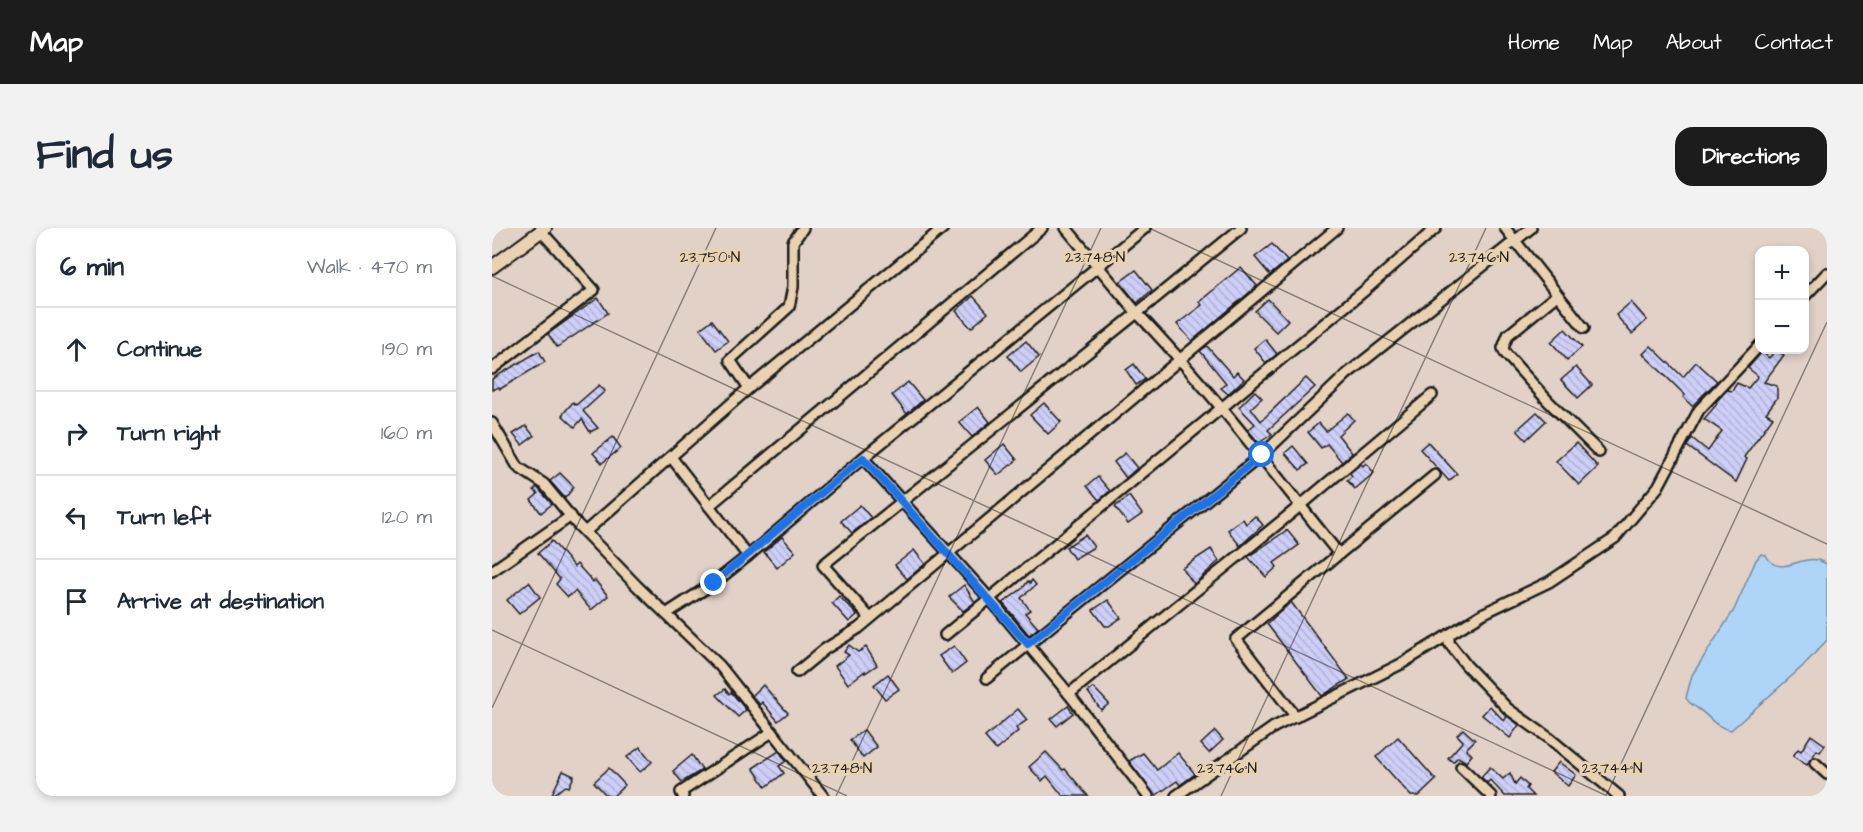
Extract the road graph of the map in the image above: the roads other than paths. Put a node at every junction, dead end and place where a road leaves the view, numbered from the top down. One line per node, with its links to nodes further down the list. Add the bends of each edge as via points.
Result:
1 (803, 228): 23 (street, via 793,242 789,306 730,360)
2 (943, 228): 23 (street)
3 (1042, 228): 33 (street)
4 (1066, 228): 14 (street)
5 (1145, 228): 14 (street)
6 (1241, 228): 18 (street)
7 (1337, 228): 21 (street)
8 (1436, 228): 25 (street)
9 (1505, 228): 12 (street)
10 (1531, 228): 12 (street)
11 (543, 229): 13 (street); 22 (street, via 594,290)
12 (1515, 241): 17 (street); 28 (street, via 1347,374)
13 (492, 267)
14 (1099, 267): 18 (street); 30 (street)
15 (1827, 273): 16 (street)
16 (1809, 292)
17 (1557, 295): 19 (street); 27 (street, via 1508,335 1503,348)
18 (1137, 313): 21 (street); 32 (street)
19 (1584, 328)
20 (1755, 350): 45 (street, via 1699,410 1658,487 1615,538 1549,582 1484,613)
21 (1181, 359): 25 (street); 37 (street)
22 (492, 369)
23 (749, 388): 29 (street)
24 (1432, 395): 34 (street)
25 (1221, 408): 28 (street); 41 (street)
26 (492, 423): 35 (street, via 518,467 544,484)
27 (1599, 452)
28 (1262, 455): 34 (street); 46 (street)
29 (671, 457): 33 (street); 36 (street)
30 (863, 458): 32 (street); 39 (street)
31 (1435, 475): 38 (street)
32 (901, 502): 37 (street); 43 (street, via 823,565)
33 (709, 506): 39 (street)
34 (1300, 506): 38 (street); 49 (street)
35 (571, 516): 36 (street); 40 (street)
36 (585, 532): 42 (street)
37 (948, 554): 41 (street); 43 (street)
38 (1339, 554): 50 (street, via 1236,639)
39 (748, 556): 42 (street)
40 (492, 571)
41 (990, 599): 44 (street); 46 (street)
42 (666, 614): 51 (street, via 720,666)
43 (870, 618): 47 (street)
44 (945, 635)
45 (1449, 635): 50 (street); 60 (street, via 1449,643 1466,665 1508,709)
46 (1028, 644): 48 (street); 49 (street)
47 (797, 672)
48 (987, 678)
49 (1069, 694): 57 (street)
50 (1296, 717): 58 (street, via 1274,727)
51 (772, 732): 55 (street, via 681,792); 56 (street)
52 (1815, 762): 54 (street)
53 (1461, 767): 59 (street)
54 (1827, 774)
55 (683, 796)
56 (823, 796)
57 (1148, 796)
58 (1176, 796)
59 (1491, 796)
60 (1619, 796)

